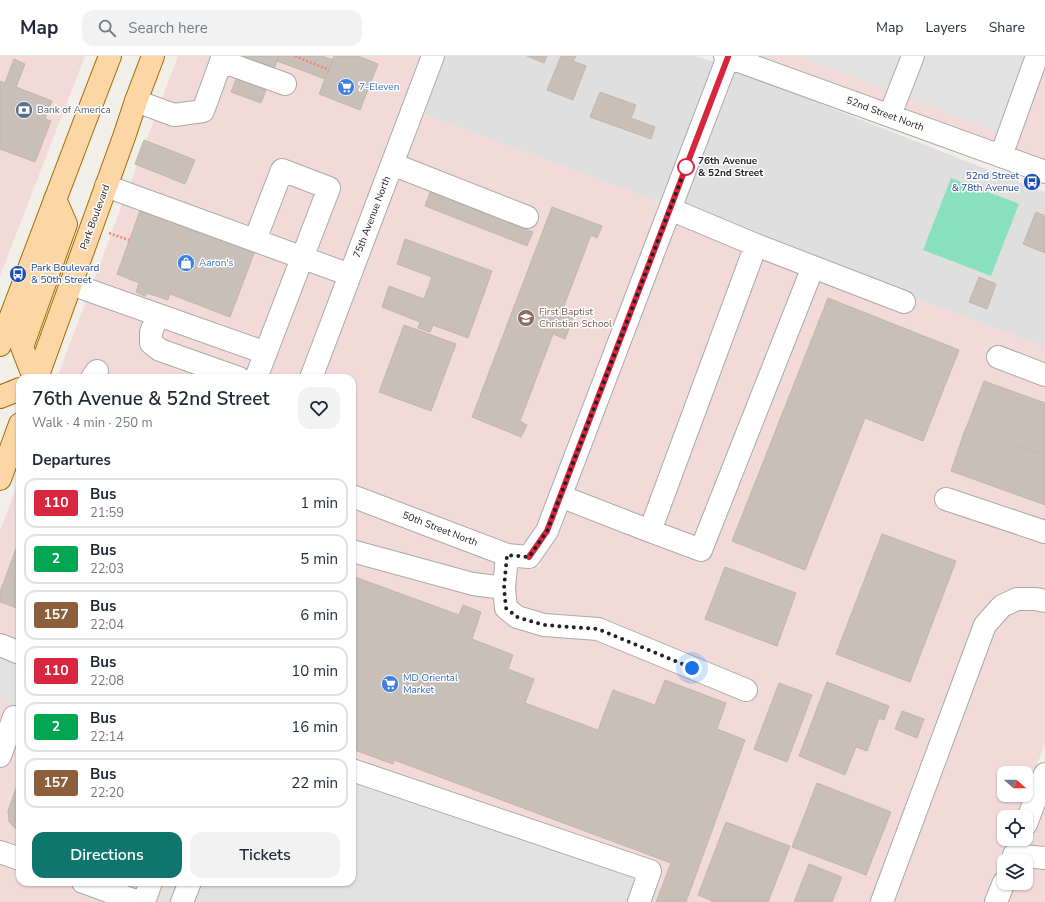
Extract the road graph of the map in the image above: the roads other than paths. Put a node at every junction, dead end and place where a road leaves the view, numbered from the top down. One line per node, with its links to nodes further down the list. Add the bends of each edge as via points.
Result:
1 (110, 56): 16 (main road)
2 (153, 56): 10 (main road, Park Boulevard)
3 (432, 56): 13 (street, 75th Avenue North)
4 (726, 56): 8 (street, 52nd Street North); 17 (street)
5 (913, 56): 11 (street)
6 (1038, 56): 12 (street)
7 (222, 58): 9 (street); 10 (street, via 203,111 174,115)
8 (754, 61): 11 (street, 52nd Street North)
9 (285, 84)
10 (136, 101): 15 (main road, Park Boulevard)
11 (890, 115): 12 (street, 52nd Street North)
12 (1001, 156): 14 (street, 52nd Street North)
13 (392, 164): 18 (street); 23 (street, 75th Avenue North)
14 (1045, 172)
15 (106, 186): 19 (street); 24 (main road, Park Boulevard)
16 (55, 199): 27 (main road); 30 (main road, via 66,224 22,347)
17 (670, 209): 20 (street); 40 (street)
18 (527, 217)
19 (255, 240): 21 (street); 21 (street, via 282,170 329,188)
20 (756, 245): 22 (street); 43 (street)
21 (303, 258): 23 (street); 28 (street)
22 (813, 267): 25 (street); 43 (street, via 701,550)
23 (350, 275): 34 (street, 75th Avenue North)
24 (71, 284): 26 (street); 31 (main road, Park Boulevard)
25 (904, 302)
26 (158, 314): 28 (street); 32 (street, via 151,332 151,343 160,350)
27 (0, 345)
28 (266, 353): 33 (street)
29 (998, 358): 35 (street)
30 (34, 374)
31 (37, 374)
32 (228, 374)
33 (258, 374)
34 (313, 374)
35 (1045, 375)
36 (16, 390): 37 (main road)
37 (0, 397)
38 (16, 435): 39 (main road)
39 (0, 479)
40 (560, 496): 43 (street); 46 (street, 50th Street North, via 547,531 529,557)
41 (356, 498): 46 (street, 50th Street North)
42 (946, 499): 44 (street)
43 (650, 531)
44 (1045, 532)
45 (356, 552): 47 (street, via 473,584)
46 (507, 555): 47 (street)
47 (504, 588): 51 (street, via 506,608 517,617 544,625 598,629)
48 (1045, 601): 69 (street, via 1017,599 1002,606 985,625)
49 (0, 645): 50 (street)
50 (16, 651)
51 (746, 690)
52 (11, 716): 53 (street)
53 (0, 756)
54 (356, 771): 68 (street, via 650,871)
55 (1045, 774): 56 (street)
56 (1031, 810)
57 (0, 852): 59 (street)
58 (1015, 852): 60 (street)
59 (16, 858)
60 (1045, 858)
61 (94, 886): 65 (street)
62 (150, 886): 66 (street)
63 (188, 886): 67 (street)
64 (1001, 890): 70 (street)
65 (139, 902)
66 (144, 902)
67 (182, 902)
68 (639, 902)
69 (882, 902)
70 (996, 902)

